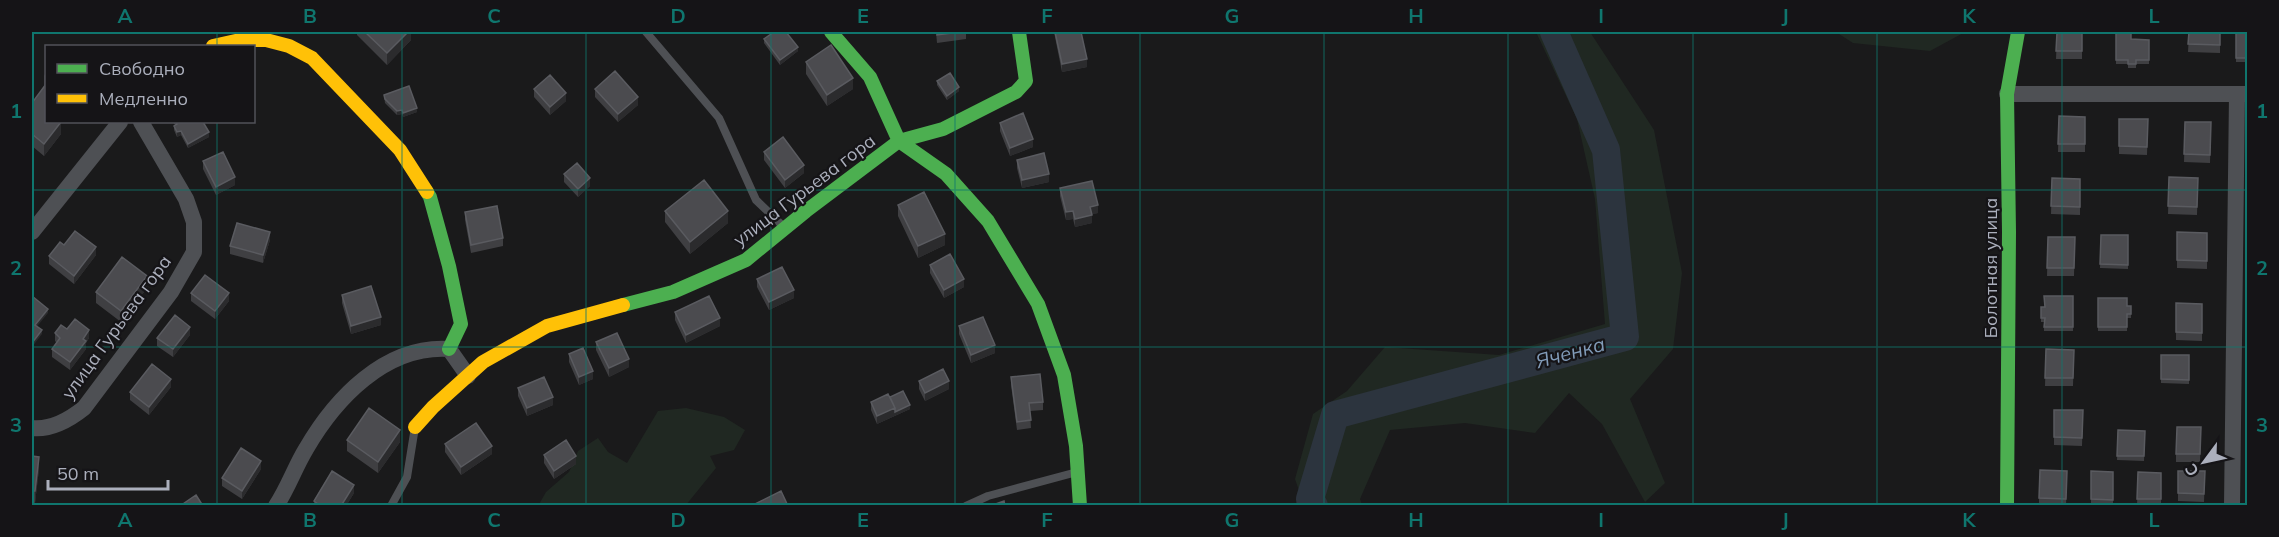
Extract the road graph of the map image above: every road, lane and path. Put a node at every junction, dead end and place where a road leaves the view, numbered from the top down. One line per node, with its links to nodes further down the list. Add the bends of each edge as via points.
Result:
1 (646, 32): 11 (lane, via 719,118 756,200)
2 (831, 32): 10 (street, via 870,77)
3 (1019, 32): 10 (street, via 1026,81 1016,92 943,129)
4 (2018, 32): 6 (street, Болотная улица)
5 (218, 45): 13 (street, via 266,40 312,58 400,150 430,197 449,266 461,324)
6 (2007, 94): 7 (street); 22 (street, Болотная улица)
7 (2242, 94): 23 (street)
8 (119, 123): 12 (street)
9 (142, 123): 16 (street, улица Гурьева гора, via 186,199 194,222 194,252 171,292 84,408 53,426)
10 (899, 141): 11 (street, улица Гурьева гора); 17 (street, via 946,174 988,220 1038,303 1064,375)
11 (786, 228): 14 (street, улица Гурьева гора, via 746,260 673,292 547,326 483,362)
12 (32, 232)
13 (448, 349): 14 (street); 18 (street, via 412,351 374,371 341,399 306,448)
14 (468, 376): 15 (street, улица Гурьева гора)
15 (415, 427): 19 (lane, via 407,477)
16 (32, 428)
17 (1078, 471): 20 (lane); 21 (street)
18 (276, 506)
19 (391, 506)
20 (966, 506)
21 (1080, 506)
22 (2007, 506)
23 (2232, 506)

